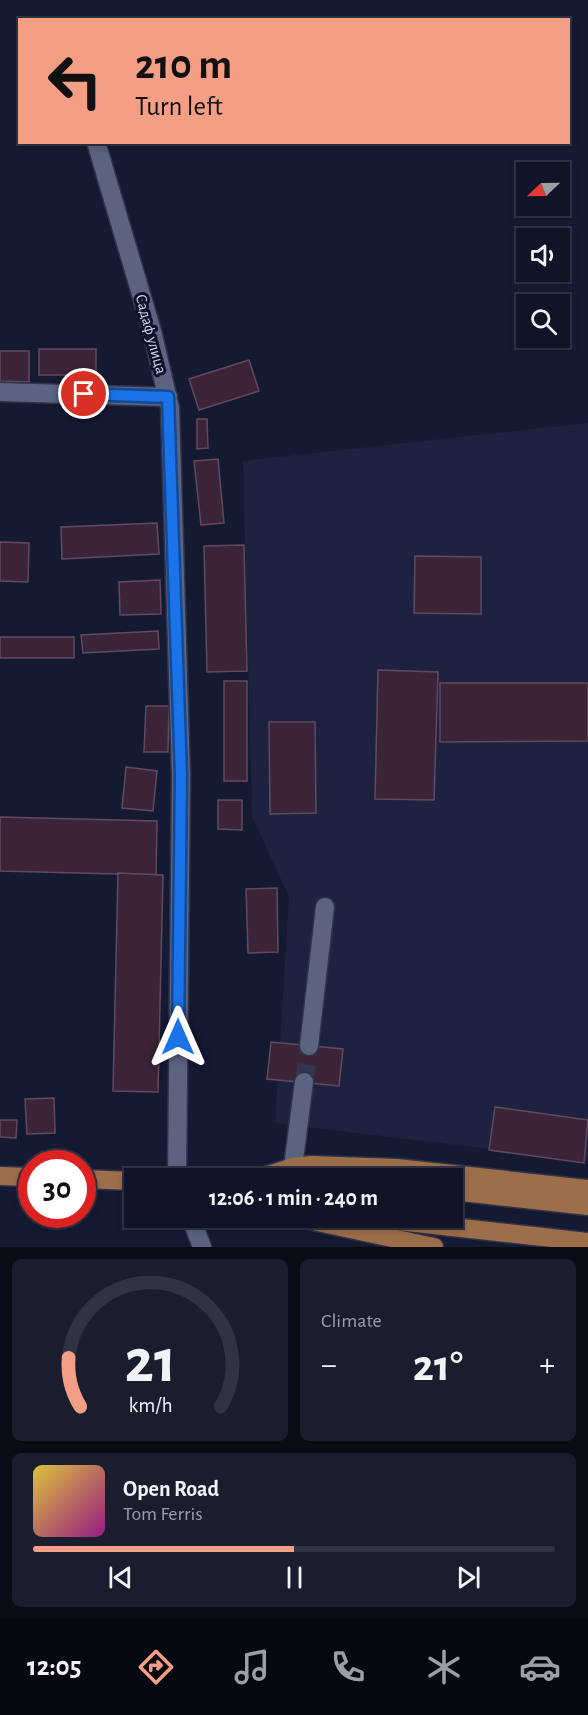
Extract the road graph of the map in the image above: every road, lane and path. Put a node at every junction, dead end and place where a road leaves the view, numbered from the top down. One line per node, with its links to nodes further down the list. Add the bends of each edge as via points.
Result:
1 (97, 144): 3 (street, Садаф улица)
2 (0, 392): 3 (street)
3 (168, 397): 8 (street, Садаф улица, via 181,776)
4 (325, 907): 5 (street)
5 (309, 1046)
6 (304, 1082): 7 (street)
7 (293, 1167): 9 (main road); 14 (main road, via 397,1168)
8 (177, 1168)
9 (290, 1168)
10 (0, 1176): 11 (main road)
11 (18, 1177)
12 (96, 1180): 13 (main road)
13 (124, 1181)
14 (588, 1189)
15 (463, 1192): 16 (main road)
16 (588, 1206)
17 (194, 1228): 21 (street)
18 (346, 1228): 22 (main road)
19 (461, 1228): 20 (main road)
20 (588, 1242)
21 (201, 1247)
22 (434, 1247)

